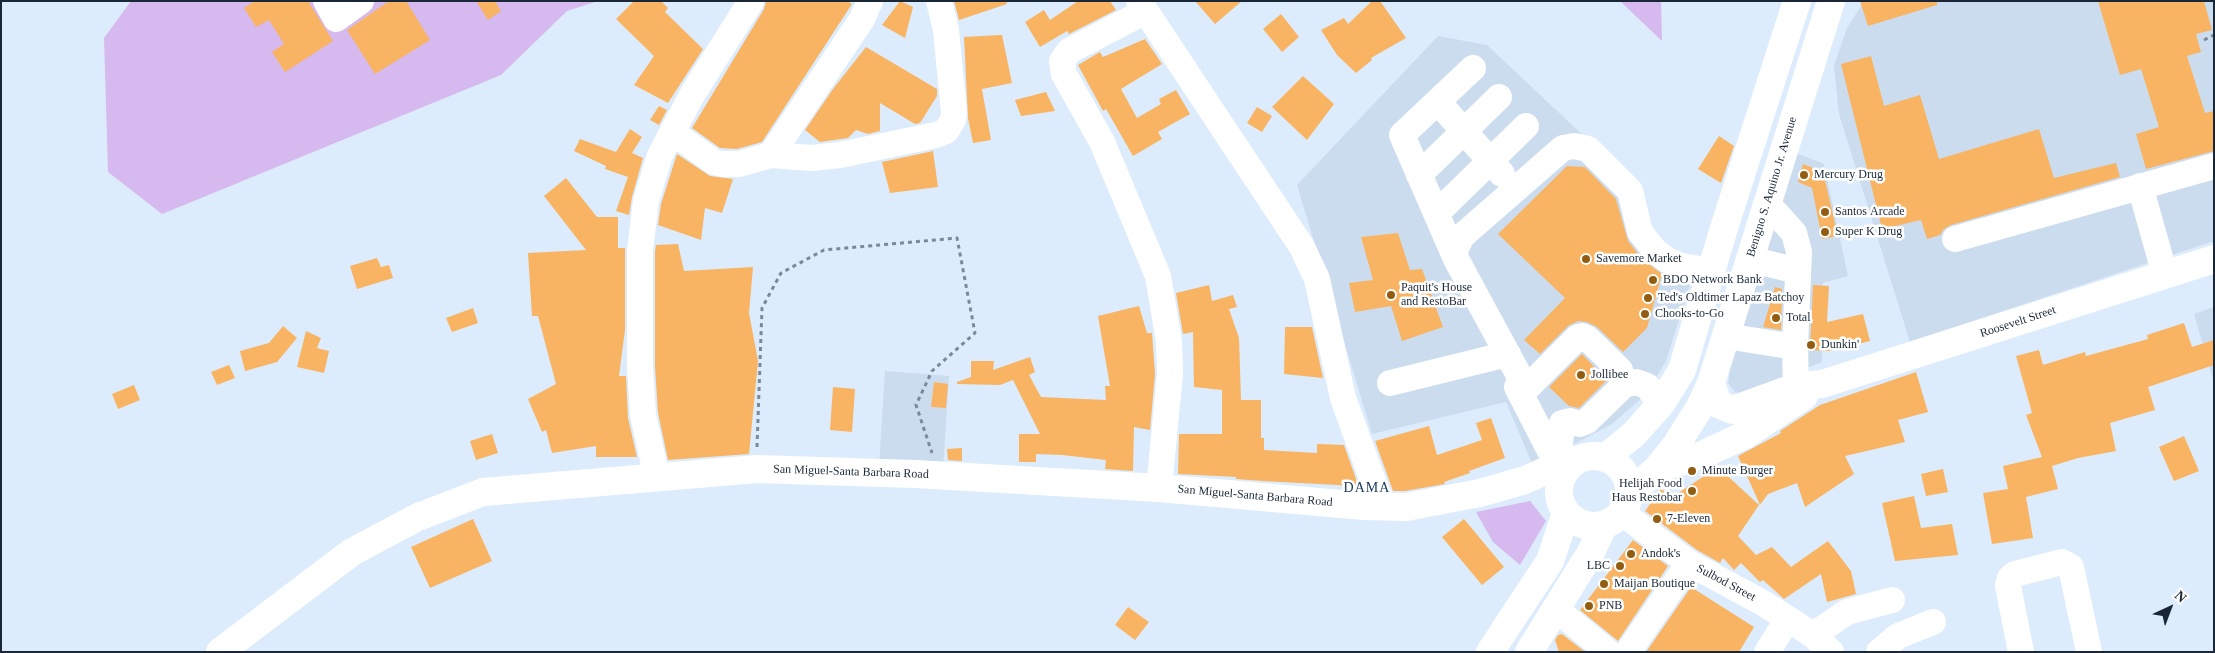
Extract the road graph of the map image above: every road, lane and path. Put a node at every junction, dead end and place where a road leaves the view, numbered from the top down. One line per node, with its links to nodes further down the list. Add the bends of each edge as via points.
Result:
1 (326, 1): 2 (street, via 336,19)
2 (361, 1)
3 (751, 1): 16 (street)
4 (870, 1): 17 (street, via 862,19)
5 (939, 1): 17 (street, via 946,30 954,112 946,131 840,155 812,158)
6 (1797, 1): 25 (main road)
7 (1831, 1): 23 (main road, Benigno S. Aquino Jr. Avenue)
8 (1142, 6): 49 (street, via 1069,51 1062,62 1064,74 1102,142 1158,276 1169,342 1170,374); 50 (street, via 1302,247 1317,278 1343,398)
9 (2214, 35): 10 (path)
10 (2204, 40)
11 (1473, 68): 13 (street)
12 (1499, 97): 15 (street)
13 (1438, 102): 15 (street); 20 (street, via 1402,135)
14 (1526, 126): 18 (street)
15 (1464, 131): 18 (street); 20 (street)
16 (672, 132): 17 (street, via 714,162 722,164 739,164); 47 (street, via 660,155 646,201 640,250 638,300 643,405)
17 (771, 155)
18 (1491, 161): 22 (street); 24 (street)
19 (2214, 166): 21 (street)
20 (1419, 175): 24 (street)
21 (2140, 186): 26 (street); 32 (street)
22 (1516, 189): 28 (street, via 1462,236 1455,250); 30 (street, via 1563,148 1588,149 1630,191 1645,241 1667,260)
23 (1765, 207): 27 (main road, Benigno S. Aquino Jr. Avenue); 31 (street, via 1794,233 1799,252)
24 (1437, 213): 28 (street)
25 (1724, 228): 27 (main road); 30 (main road)
26 (1955, 239)
27 (1752, 248): 31 (street); 33 (main road, Benigno S. Aquino Jr. Avenue)
28 (1456, 259): 35 (street)
29 (2214, 259): 32 (main road, Roosevelt Street)
30 (1712, 271): 41 (main road, via 1682,370)
31 (1798, 271): 34 (street)
32 (2165, 275): 40 (main road, Roosevelt Street)
33 (1726, 336): 34 (street); 38 (main road, Benigno S. Aquino Jr. Avenue)
34 (1795, 347): 40 (street)
35 (1508, 354): 36 (street); 37 (street)
36 (1526, 382): 39 (street, via 1582,336 1620,370); 42 (street, via 1517,387 1549,448)
37 (1390, 383)
38 (1711, 383): 40 (main road, Roosevelt Street, via 1718,404 1733,410); 45 (main road, Benigno S. Aquino Jr. Avenue, via 1689,428)
39 (1624, 385): 41 (street, via 1636,382 1647,386); 42 (street, via 1587,421 1562,423)
40 (1807, 389): 45 (main road, Roosevelt Street, via 1745,435 1702,455)
41 (1661, 404): 43 (main road, via 1634,434)
42 (1567, 455): 43 (main road); 48 (main road, San Miguel-Santa Barbara Road); 51 (main road, via 1569,466 1559,488)
43 (1605, 458): 52 (main road, via 1623,472)
44 (756, 469): 46 (main road, San Miguel-Santa Barbara Road); 46 (path, via 762,308 781,273 824,250 957,238 975,333 932,371 916,405 933,454 916,464); 47 (main road, San Miguel-Santa Barbara Road)
45 (1656, 470): 52 (main road, Benigno S. Aquino Jr. Avenue)
46 (915, 474): 49 (main road, San Miguel-Santa Barbara Road)
47 (657, 478): 59 (main road, San Miguel-Santa Barbara Road, via 484,492 418,517 352,552)
48 (1525, 480): 50 (main road, San Miguel-Santa Barbara Road, via 1406,506); 51 (main road, via 1546,490)
49 (1159, 488): 50 (main road, San Miguel-Santa Barbara Road)
50 (1382, 506)
51 (1563, 506): 52 (main road, via 1583,524 1590,526); 60 (main road, via 1550,560)
52 (1618, 511): 53 (street, Sulbod Street); 55 (main road, Benigno S. Aquino Jr. Avenue)
53 (1689, 563): 56 (street, Sulbod Street); 63 (street)
54 (1892, 600): 58 (street, via 1847,612)
55 (1556, 609): 61 (main road, Benigno S. Aquino Jr. Avenue); 62 (street)
56 (1788, 619): 58 (street, Sulbod Street); 64 (street)
57 (1933, 622): 65 (street, via 1898,636)
58 (1822, 643)
59 (220, 652)
60 (1490, 652)
61 (1529, 652)
62 (1608, 652)
63 (1628, 652)
64 (1767, 652)
65 (1878, 652)
66 (2021, 652): 67 (street, via 2008,586 2010,578 2062,562 2071,568)
67 (2089, 652)

